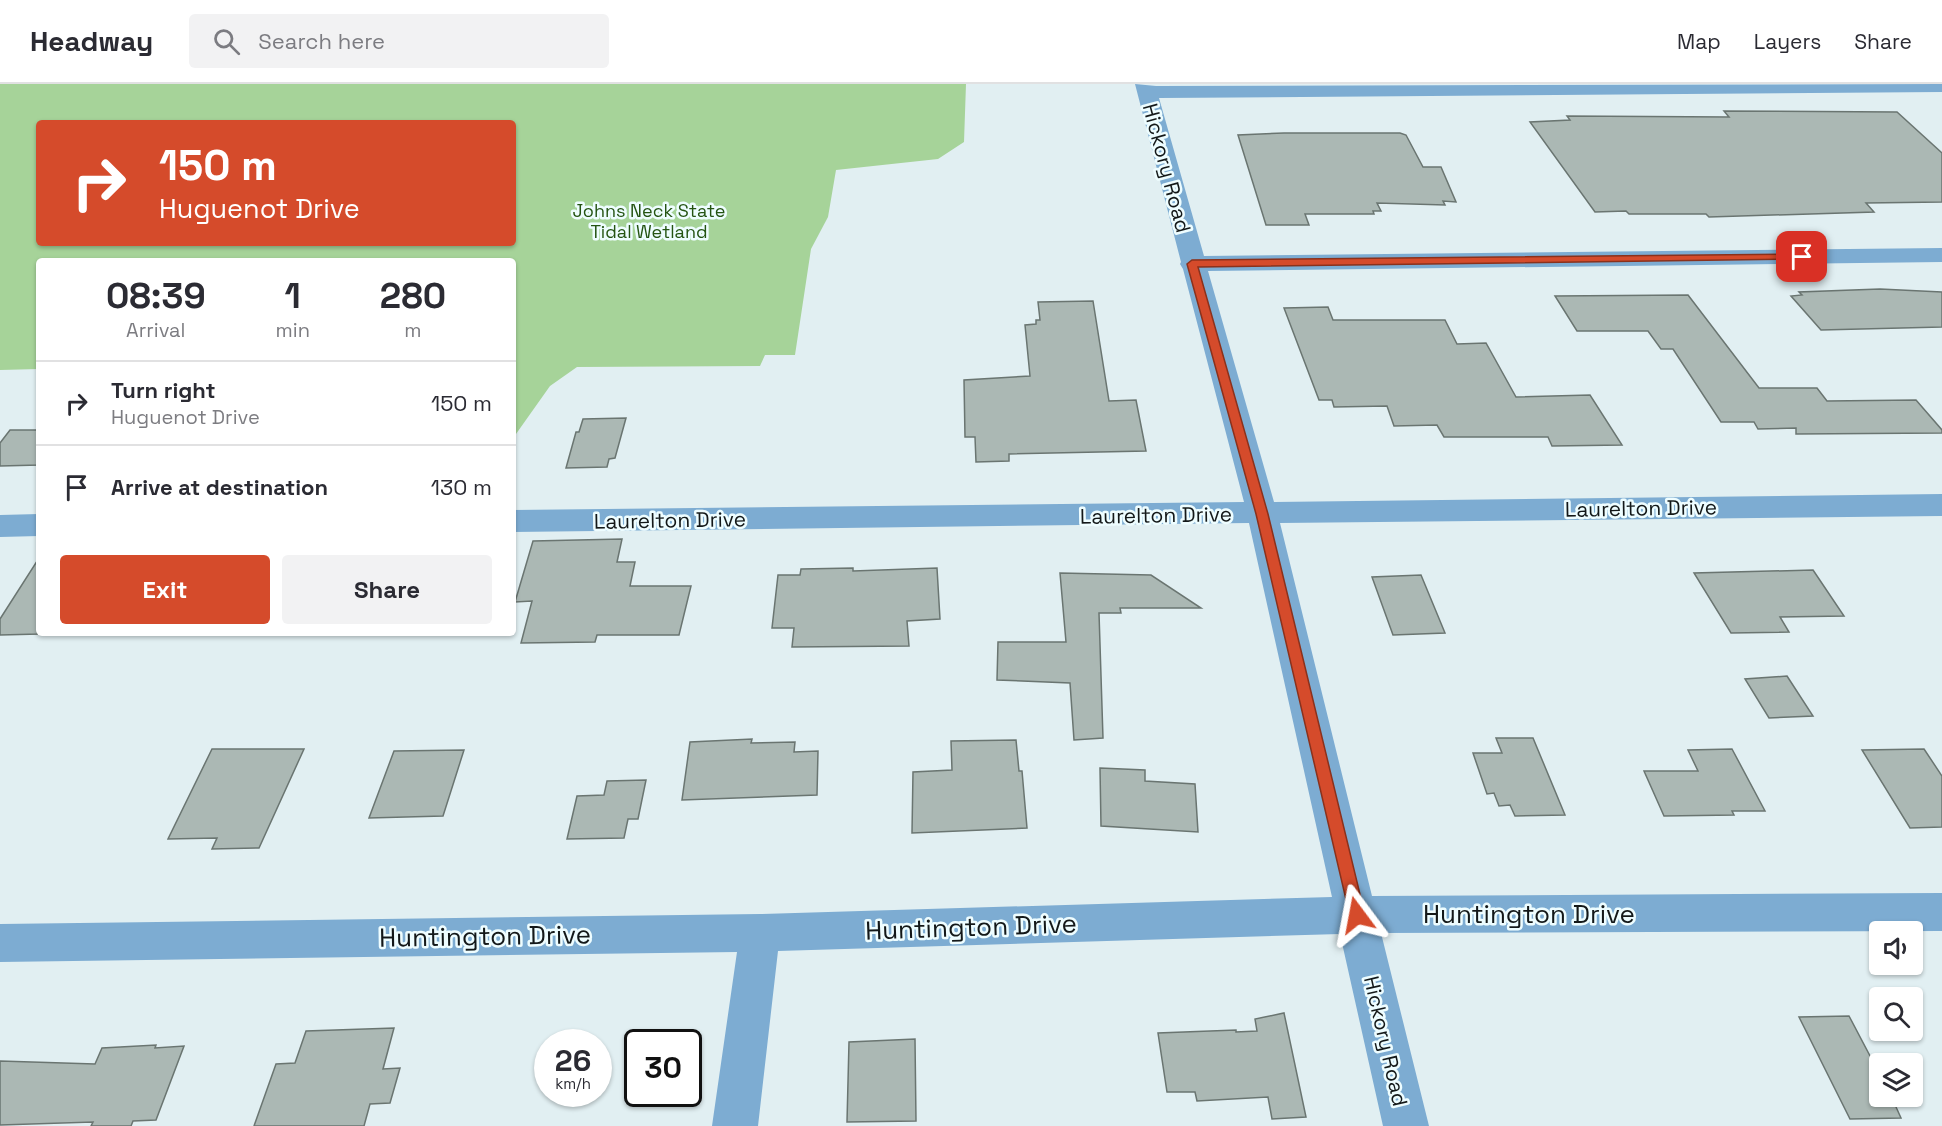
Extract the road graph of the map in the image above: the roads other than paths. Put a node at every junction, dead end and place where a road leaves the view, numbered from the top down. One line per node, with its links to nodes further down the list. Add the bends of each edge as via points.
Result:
1 (1942, 86): 2 (street)
2 (1146, 88): 4 (street, Hickory Road)
3 (1942, 255): 4 (street)
4 (1192, 264): 6 (street, Hickory Road)
5 (1942, 505): 6 (street, Laurelton Drive)
6 (1262, 514): 7 (street, Laurelton Drive); 11 (street, Hickory Road)
7 (516, 521)
8 (36, 525): 9 (street)
9 (0, 526)
10 (1942, 912): 11 (street, Huntington Drive)
11 (1357, 915): 12 (street, Huntington Drive); 15 (street, Hickory Road)
12 (760, 933): 13 (street, Huntington Drive); 14 (street)
13 (0, 943)
14 (735, 1126)
15 (1406, 1126)

